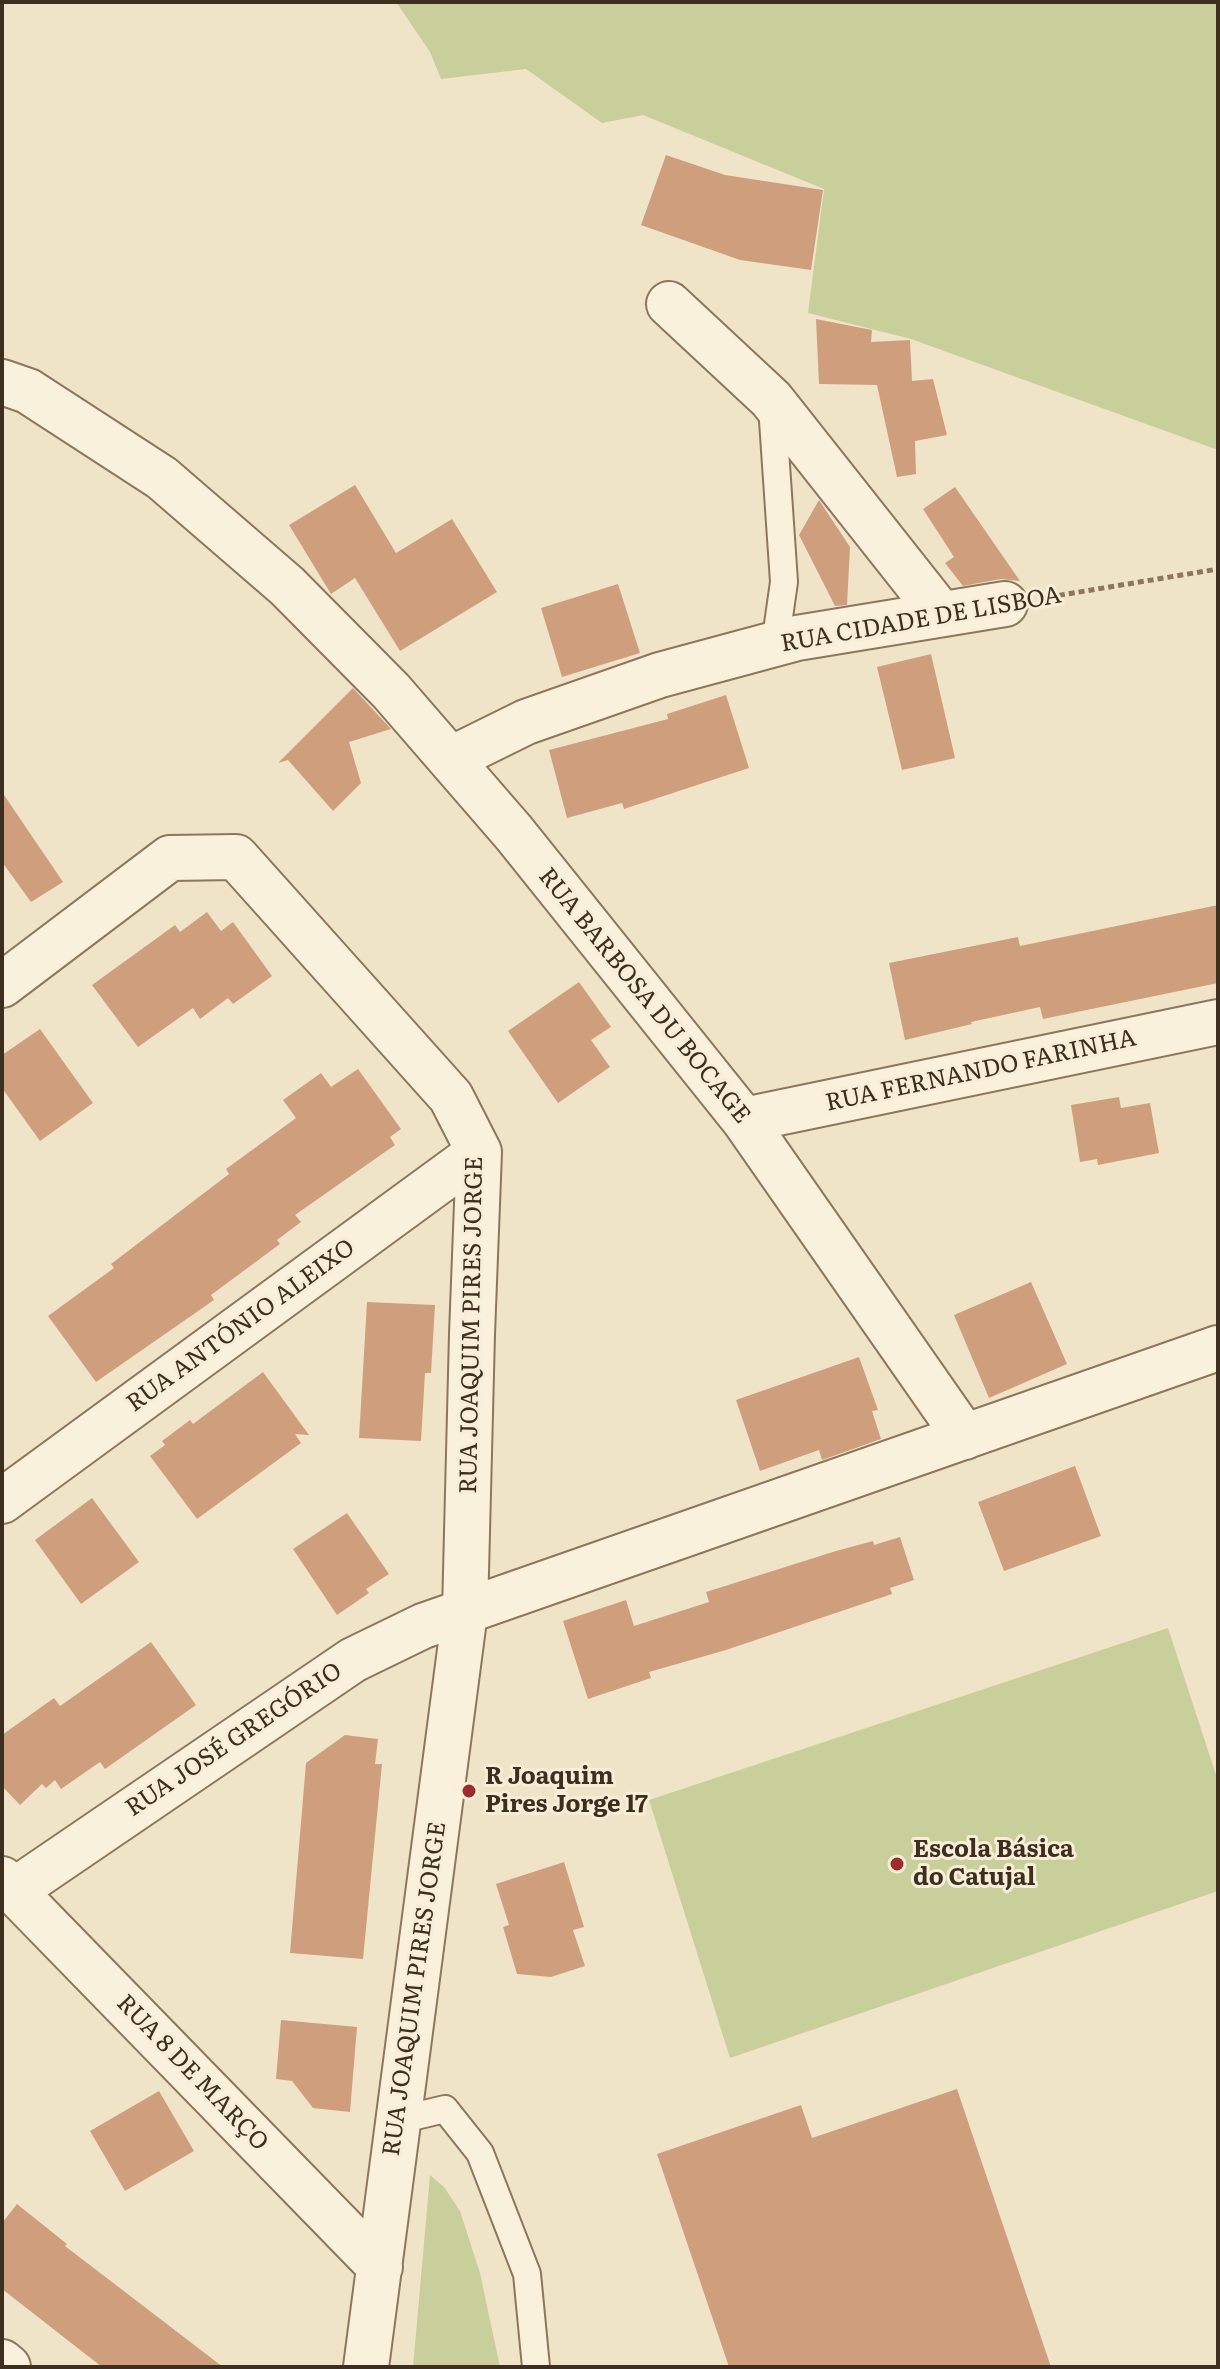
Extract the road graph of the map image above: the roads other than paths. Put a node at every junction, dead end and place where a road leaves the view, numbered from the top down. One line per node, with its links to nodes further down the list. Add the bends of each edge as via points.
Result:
1 (669, 304): 3 (street)
2 (2, 382): 7 (street, RUA BARBOSA DU BOCAGE, via 28,391 162,478 287,586)
3 (771, 399): 5 (street); 6 (lane, via 784,582)
4 (1005, 604): 5 (street, RUA CIDADE DE LISBOA)
5 (941, 614): 6 (street, RUA CIDADE DE LISBOA)
6 (775, 645): 7 (street, RUA CIDADE DE LISBOA, via 660,675 526,722)
7 (451, 759): 10 (street, RUA BARBOSA DU BOCAGE)
8 (2, 985): 11 (street, RUA JOAQUIM PIRES JORGE, via 170,858 236,857 451,1097)
9 (1218, 1022): 10 (street, RUA FERNANDO FARINHA)
10 (744, 1120): 13 (street, RUA BARBOSA DU BOCAGE)
11 (479, 1152): 14 (street, RUA ANTÓNIO ALEIXO); 15 (street, RUA JOAQUIM PIRES JORGE)
12 (1218, 1348): 13 (street)
13 (965, 1437): 15 (street)
14 (2, 1501)
15 (465, 1612): 16 (street, RUA JOSÉ GREGÓRIO, via 353,1660); 17 (street, RUA JOAQUIM PIRES JORGE)
16 (8, 1885): 18 (street, RUA 8 DE MARÇO)
17 (399, 2120): 18 (street, RUA JOAQUIM PIRES JORGE); 22 (lane, via 445,2109 480,2153 527,2274)
18 (380, 2267): 21 (street, RUA JOAQUIM PIRES JORGE)
19 (2, 2362): 20 (street)
20 (8, 2367)
21 (366, 2367)
22 (536, 2367)

